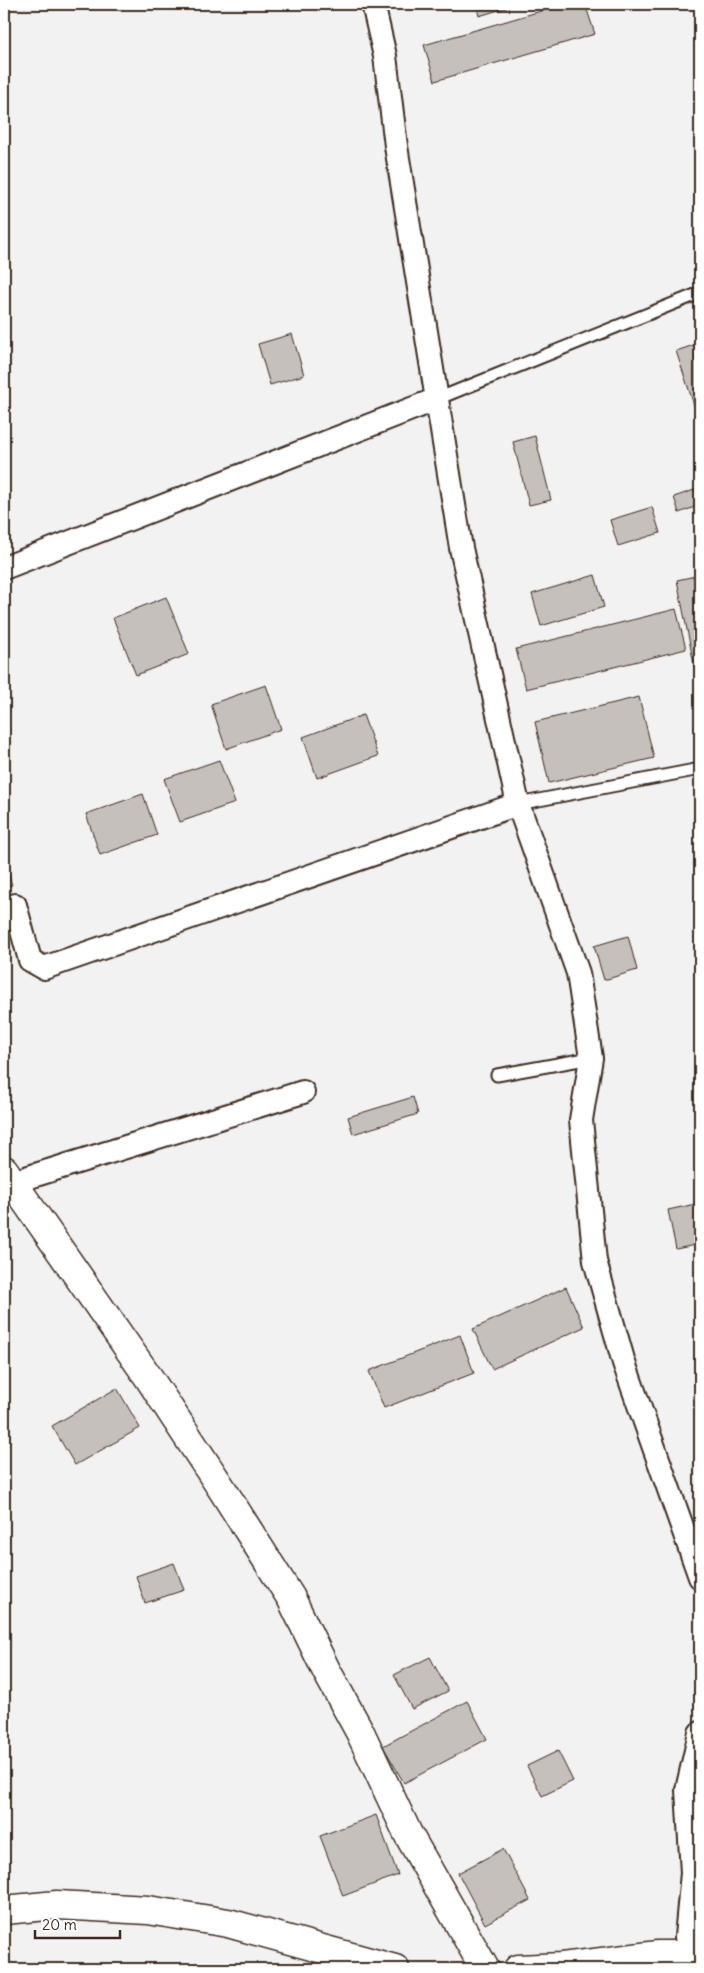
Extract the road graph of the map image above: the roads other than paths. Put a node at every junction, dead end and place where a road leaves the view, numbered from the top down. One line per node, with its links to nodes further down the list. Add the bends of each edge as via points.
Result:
1 (373, 4): 3 (street, via 385,56 396,146)
2 (700, 293): 3 (lane)
3 (437, 399): 4 (street); 6 (street, via 460,548)
4 (4, 568)
5 (700, 769): 6 (lane)
6 (518, 804): 7 (street, via 44,968 30,960); 8 (street, via 578,973)
7 (15, 905)
8 (590, 1058): 9 (lane); 12 (street, via 581,1120 595,1262 624,1363)
9 (497, 1075)
10 (303, 1092): 11 (street)
11 (8, 1176): 18 (street, via 149,1378 291,1598 408,1834)
12 (700, 1577)
13 (700, 1733): 14 (street, via 687,1790)
14 (696, 1872): 16 (street, via 686,1937)
15 (4, 1910): 17 (street, via 57,1905 148,1910 228,1924)
16 (692, 1962): 19 (street, via 658,1955)
17 (395, 1969)
18 (485, 1969)
19 (518, 1969)

